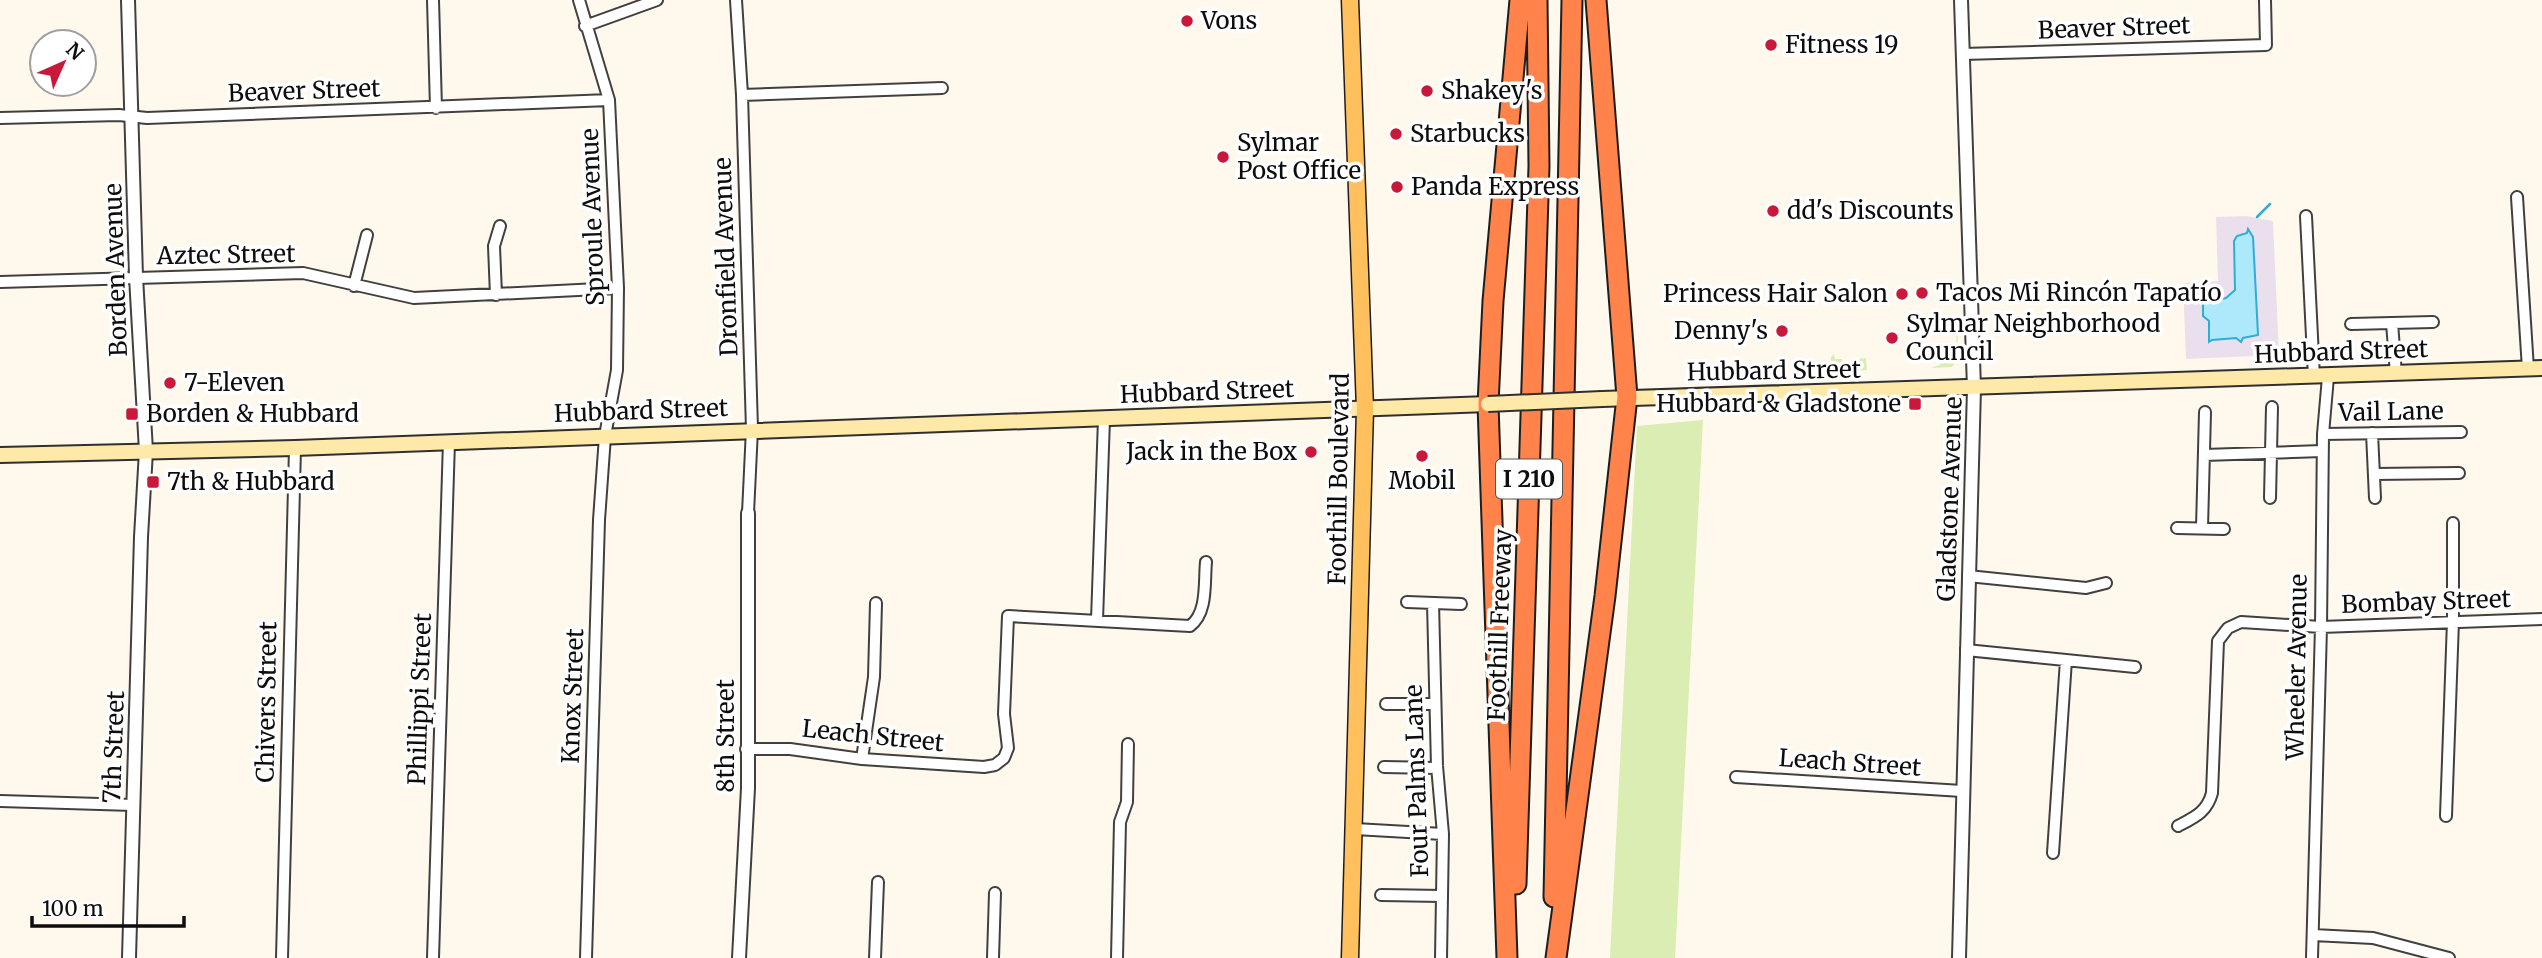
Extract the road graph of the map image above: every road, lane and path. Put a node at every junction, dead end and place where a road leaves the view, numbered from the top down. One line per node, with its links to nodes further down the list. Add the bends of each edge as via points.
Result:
1 (128, 0): 19 (street, Borden Avenue)
2 (433, 0): 18 (street)
3 (579, 0): 13 (street, Sproule Avenue)
4 (657, 0): 13 (street)
5 (736, 0): 16 (street, Dronfield Avenue)
6 (1350, 0): 40 (main road, Foothill Boulevard)
7 (1520, 0): 38 (highway)
8 (1538, 0): 111 (highway, Foothill Freeway / I 210, via 1539,166)
9 (1572, 0): 112 (highway, I 210)
10 (1596, 0): 37 (highway)
11 (1961, 0): 14 (street, Gladstone Avenue)
12 (2265, 0): 14 (street, Beaver Street, via 2266,45)
13 (585, 26): 17 (street, Sproule Avenue)
14 (1963, 54): 36 (street, Gladstone Avenue)
15 (942, 88): 16 (street)
16 (742, 95): 43 (street, Dronfield Avenue)
17 (609, 100): 18 (street, Beaver Street); 28 (street, Sproule Avenue)
18 (436, 108): 19 (street, Beaver Street)
19 (132, 117): 20 (street, Beaver Street); 25 (street, Borden Avenue)
20 (0, 118)
21 (2517, 197): 33 (street)
22 (2306, 216): 35 (street, Wheeler Avenue)
23 (500, 226): 29 (street, via 494,246)
24 (367, 235): 27 (street)
25 (136, 277): 26 (street, Aztec Street); 27 (street, Aztec Street, via 303,273); 50 (street, Borden Avenue)
26 (0, 282)
27 (354, 286): 29 (street, Aztec Street, via 414,299)
28 (618, 288): 29 (street, Aztec Street); 47 (street, Sproule Avenue, via 617,370)
29 (496, 295)
30 (2433, 322): 31 (street)
31 (2392, 323): 32 (street); 34 (street)
32 (2351, 324)
33 (2535, 369): 34 (main road, Hubbard Street)
34 (2396, 374): 35 (main road, Hubbard Street)
35 (2321, 377): 36 (main road, Hubbard Street); 46 (street, Wheeler Avenue)
36 (1974, 388): 37 (main road, Hubbard Street); 66 (street, Gladstone Avenue)
37 (1627, 397): 38 (main road, Hubbard Street, bridge); 112 (highway, via 1605,596)
38 (1488, 404): 40 (main road, Hubbard Street); 110 (highway)
39 (2272, 407): 52 (street)
40 (1365, 409): 42 (main road, Hubbard Street); 92 (main road, Foothill Boulevard)
41 (2205, 412): 54 (street)
42 (1104, 419): 43 (main road, Hubbard Street); 73 (street)
43 (752, 429): 47 (main road, Hubbard Street); 59 (street, Dronfield Avenue)
44 (2461, 432): 45 (street, Vail Lane)
45 (2372, 433): 46 (street, Vail Lane); 56 (street)
46 (2323, 434): 51 (street, Wheeler Avenue)
47 (604, 436): 48 (main road, Hubbard Street); 103 (street, Knox Street)
48 (449, 441): 49 (main road, Hubbard Street); 102 (street, Phillippi Street)
49 (295, 447): 50 (main road, Hubbard Street); 101 (street, Chivers Street)
50 (146, 451): 53 (main road, Hubbard Street); 64 (street, Borden Avenue)
51 (2322, 451): 52 (street); 75 (street, Wheeler Avenue)
52 (2271, 453): 54 (street); 57 (street)
53 (0, 455)
54 (2204, 455): 62 (street)
55 (2459, 473): 56 (street)
56 (2374, 474): 58 (street)
57 (2270, 498)
58 (2375, 498)
59 (748, 513): 82 (street, 8th Street)
60 (2453, 523): 74 (street)
61 (2177, 528): 62 (street)
62 (2202, 528): 63 (street)
63 (2224, 529)
64 (141, 537): 89 (street, 7th Street)
65 (1206, 562): 73 (street, via 1202,612 1190,625)
66 (1968, 576): 67 (street, via 2086,588); 76 (street, Gladstone Avenue)
67 (2106, 583)
68 (1407, 602): 70 (street)
69 (876, 603): 83 (street, via 874,677)
70 (1433, 603): 71 (street); 80 (street, Four Palms Lane)
71 (1461, 604)
72 (2542, 619): 74 (street, Bombay Street)
73 (1097, 620): 83 (street, Leach Street, via 1008,616 1004,714 1008,748 995,765)
74 (2453, 621): 75 (street, Bombay Street); 90 (street)
75 (2320, 627): 91 (street, Bombay Street, via 2241,622 2228,628 2218,641 2212,793 2202,814); 99 (street, Wheeler Avenue)
76 (1966, 650): 77 (street); 87 (street, Gladstone Avenue)
77 (2066, 660): 78 (street); 94 (street)
78 (2135, 667)
79 (1386, 704): 80 (street)
80 (1435, 704): 85 (street, Four Palms Lane)
81 (1128, 744): 107 (street, via 1127,802 1120,822)
82 (746, 749): 83 (street, Leach Street, via 790,749); 104 (street, 8th Street)
83 (862, 759)
84 (1384, 767): 85 (street)
85 (1437, 768): 93 (street, Four Palms Lane)
86 (1736, 777): 87 (street, Leach Street)
87 (1962, 791): 113 (street, Gladstone Avenue)
88 (0, 801): 89 (street)
89 (133, 806): 100 (street, 7th Street)
90 (2446, 816)
91 (2179, 826)
92 (1355, 829): 93 (street); 108 (main road, Foothill Boulevard)
93 (1443, 834): 98 (street, Four Palms Lane)
94 (2053, 853)
95 (878, 882): 105 (street)
96 (995, 893): 106 (street)
97 (1381, 895): 98 (street)
98 (1442, 896): 109 (street, Four Palms Lane)
99 (2313, 935): 114 (street, Wheeler Avenue); 115 (street, via 2373,938)
100 (129, 958)
101 (282, 958)
102 (433, 958)
103 (586, 958)
104 (739, 958)
105 (875, 958)
106 (993, 958)
107 (1117, 958)
108 (1350, 958)
109 (1441, 958)
110 (1507, 958)
111 (1514, 958)
112 (1555, 958)
113 (1959, 958)
114 (2312, 958)
115 (2449, 958)

